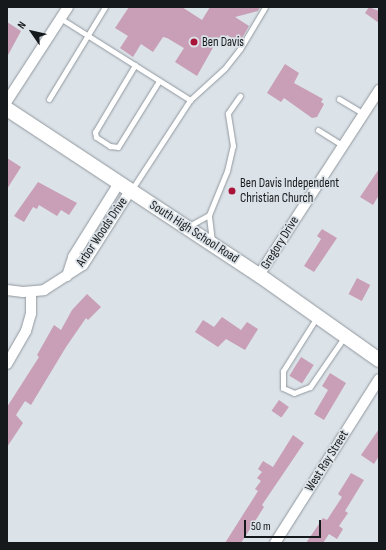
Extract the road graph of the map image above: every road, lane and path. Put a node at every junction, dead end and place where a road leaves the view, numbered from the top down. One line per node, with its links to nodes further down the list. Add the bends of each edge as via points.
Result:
1 (68, 7): 4 (street)
2 (105, 7): 5 (lane)
3 (265, 7): 12 (lane, via 240,49 225,68)
4 (60, 18): 5 (lane); 13 (street)
5 (87, 35): 6 (lane); 10 (lane)
6 (135, 65): 7 (lane); 7 (lane, via 95,132 96,137 110,146 118,147)
7 (159, 81): 12 (lane)
8 (379, 90): 15 (street, Gregory Drive)
9 (240, 96): 19 (lane, via 228,113 233,146 227,171)
10 (48, 99)
11 (339, 99): 15 (lane)
12 (190, 100): 18 (lane)
13 (7, 101)
14 (7, 108): 18 (street, South High School Road)
15 (362, 113): 17 (street, Gregory Drive)
16 (318, 130): 17 (lane)
17 (342, 145): 22 (street, Gregory Drive)
18 (125, 187): 20 (street, South High School Road); 24 (street, Arbor Woods Drive, via 83,265 44,290)
19 (209, 215): 20 (lane); 21 (lane)
20 (187, 228): 21 (street, South High School Road)
21 (212, 244): 22 (street, South High School Road)
22 (259, 275): 25 (street, South High School Road)
23 (7, 290): 24 (street, Arbor Woods Drive)
24 (31, 292): 28 (street, via 31,314 26,331)
25 (318, 317): 26 (street, South High School Road); 26 (lane, via 282,371 283,388 294,393 310,387)
26 (345, 336): 27 (street, South High School Road)
27 (379, 360)
28 (7, 364)
29 (379, 379): 30 (street, West Ray Street)
30 (275, 543)

